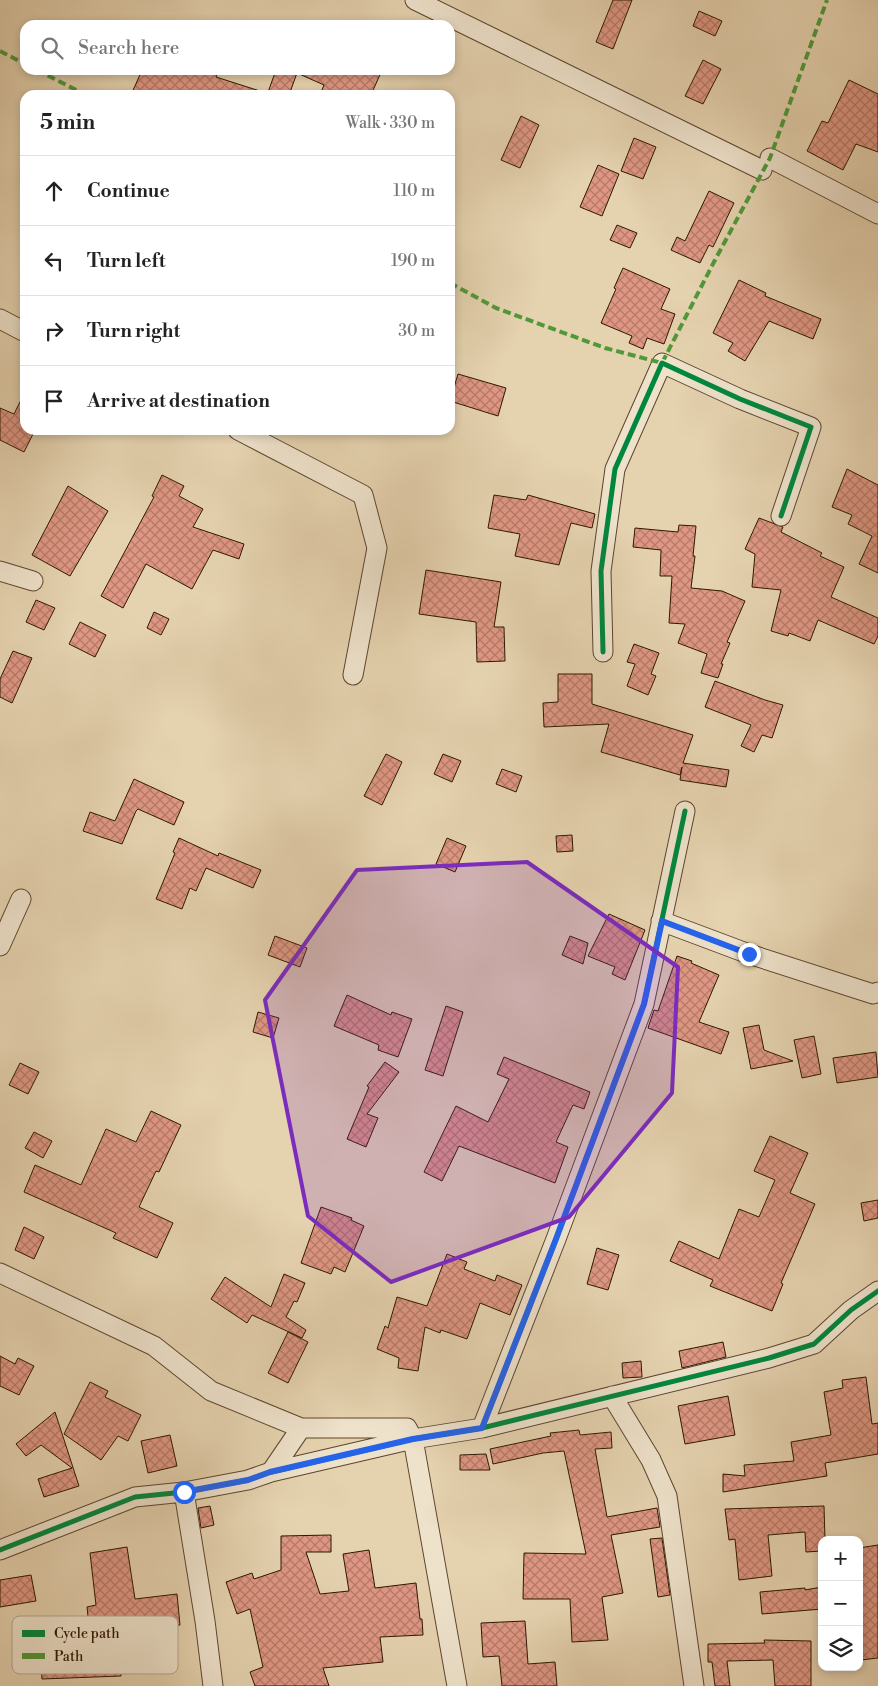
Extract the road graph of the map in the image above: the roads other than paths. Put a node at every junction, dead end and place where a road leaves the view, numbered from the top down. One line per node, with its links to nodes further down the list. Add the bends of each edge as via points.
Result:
1 (415, 0): 2 (street)
2 (878, 214)
3 (0, 319): 4 (street)
4 (20, 329)
5 (248, 435): 10 (street, via 363,495 377,548)
6 (781, 516): 9 (street, via 811,427 662,363 615,469 601,571)
7 (0, 570): 8 (street)
8 (33, 581)
9 (603, 652)
10 (353, 675)
11 (685, 811): 13 (street)
12 (21, 899): 14 (street)
13 (662, 921): 15 (street, via 749,954 873,994); 20 (street, via 644,1004)
14 (0, 946)
15 (878, 992)
16 (0, 1273): 19 (street, via 154,1346 211,1391)
17 (878, 1291): 18 (street, via 851,1310 814,1344)
18 (612, 1396): 20 (street); 27 (street, via 651,1460 667,1496)
19 (301, 1428): 21 (street, via 407,1428); 22 (street)
20 (482, 1428): 21 (street)
21 (413, 1439): 22 (street); 26 (street)
22 (270, 1472): 23 (street, via 248,1480)
23 (184, 1492): 24 (street, via 135,1497); 25 (street)
24 (0, 1550)
25 (213, 1686)
26 (457, 1686)
27 (694, 1686)

